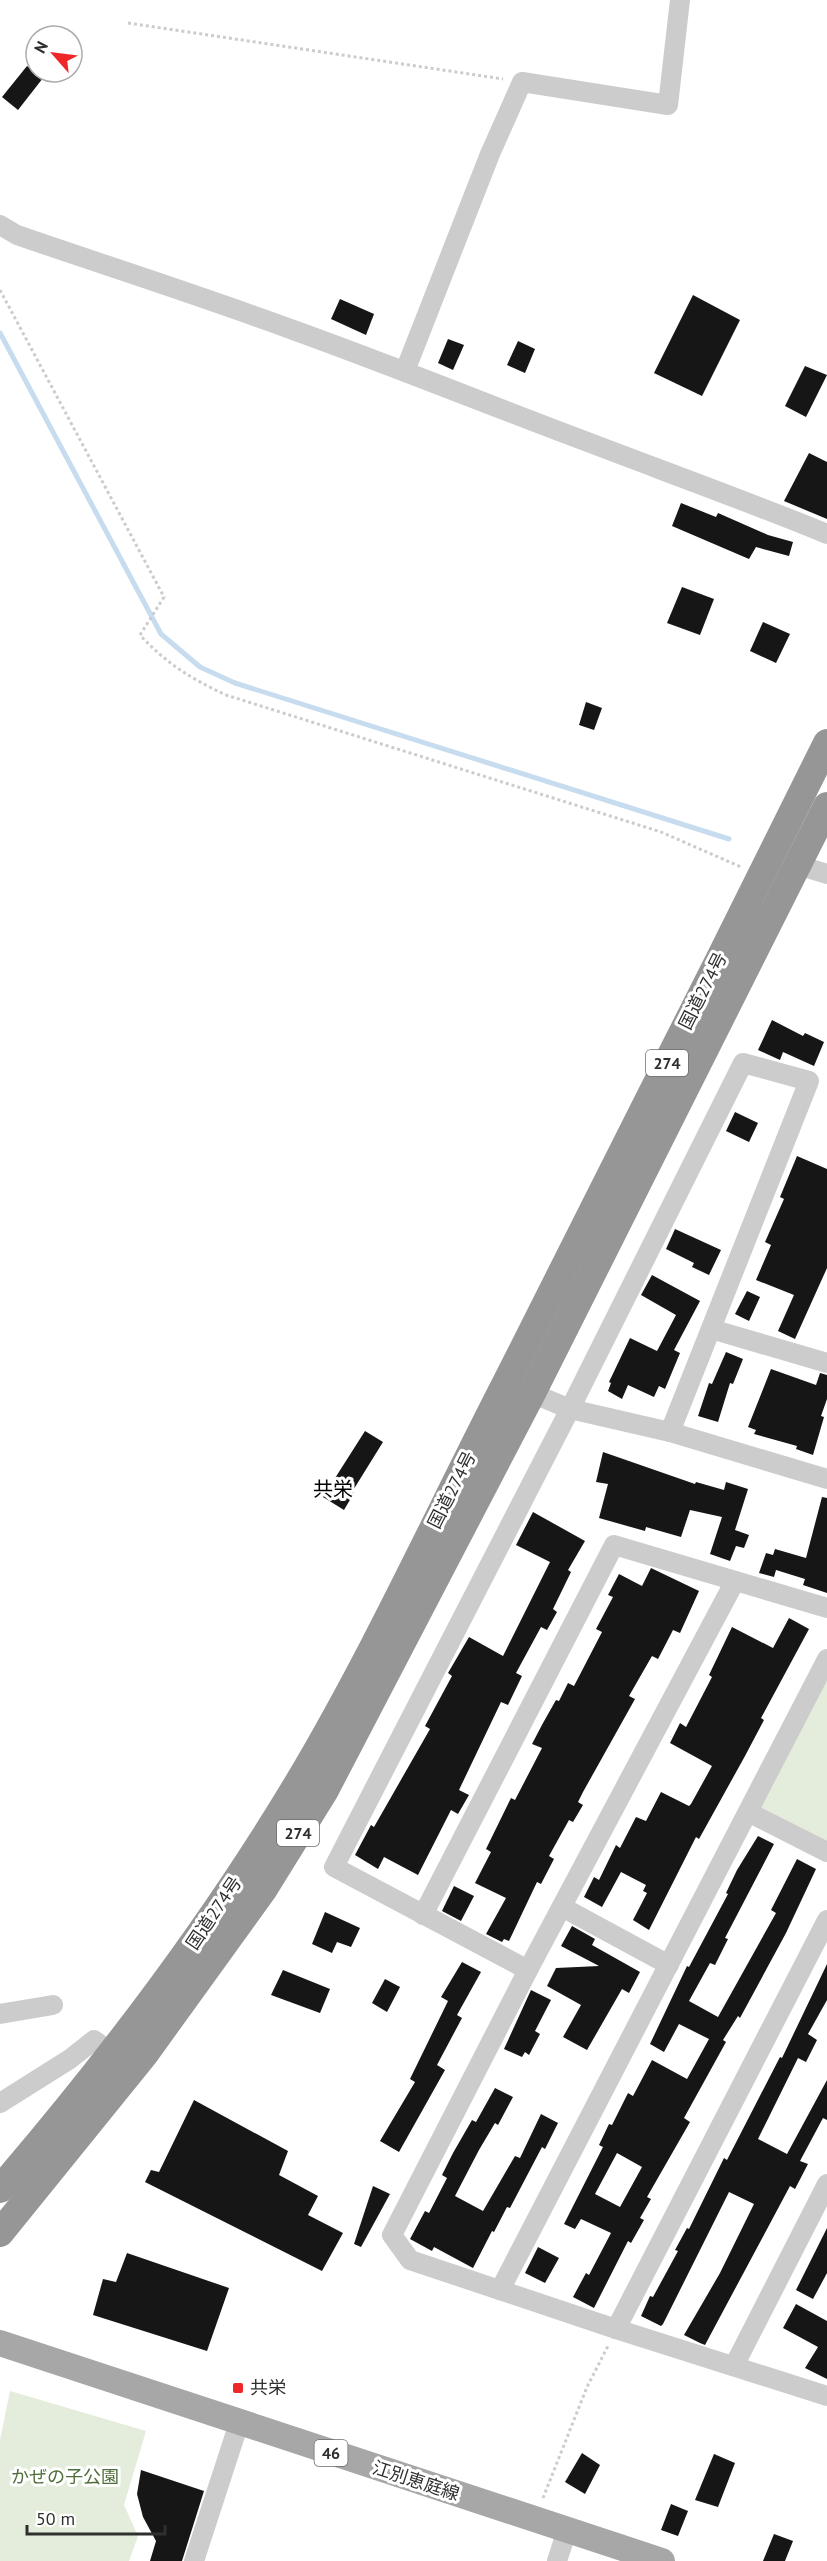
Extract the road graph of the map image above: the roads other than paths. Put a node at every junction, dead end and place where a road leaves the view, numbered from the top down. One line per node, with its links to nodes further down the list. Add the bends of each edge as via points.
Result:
1 (680, 0): 3 (street, via 668,105 522,82)
2 (0, 225): 3 (street, via 17,235)
3 (405, 371): 4 (street)
4 (827, 534)
5 (827, 743): 11 (highway, 国道274号 / 274)
6 (827, 806): 7 (highway, 国道274号 / 274)
7 (797, 865): 8 (street); 11 (highway, 国道274号 / 274)
8 (827, 874)
9 (711, 1329): 10 (street); 12 (street, via 809,1081 743,1063); 13 (street)
10 (826, 1359)
11 (519, 1387): 12 (street); 27 (highway, 国道274号 / 274, via 298,1782 178,1967); 31 (highway, 国道274号 / 274, via 325,1790 263,1890 144,2055)
12 (570, 1408): 13 (street); 21 (street, via 334,1867)
13 (670, 1432): 14 (street)
14 (827, 1479)
15 (735, 1581): 16 (street); 20 (street); 21 (street, via 614,1545)
16 (827, 1608)
17 (827, 1659): 18 (street)
18 (748, 1812): 19 (street); 23 (street)
19 (827, 1852)
20 (561, 1907): 23 (street); 24 (street)
21 (423, 1915): 24 (street)
22 (827, 1920): 33 (street)
23 (669, 1965): 32 (street)
24 (528, 1970): 32 (street, via 392,2235 410,2260)
25 (53, 2005): 26 (street)
26 (0, 2014)
27 (113, 2054): 28 (street, via 94,2040 70,2060); 30 (highway, 国道274号 / 274)
28 (0, 2103)
29 (827, 2184): 35 (street)
30 (0, 2189)
31 (0, 2233)
32 (500, 2290): 33 (street)
33 (616, 2329): 35 (street)
34 (0, 2343): 37 (main road, 江別恵庭線 / 46)
35 (734, 2366): 36 (street)
36 (827, 2396)
37 (239, 2423): 38 (main road, 江別恵庭線 / 46); 39 (street)
38 (567, 2530): 40 (street); 41 (main road, 江別恵庭線 / 46)
39 (194, 2561)
40 (557, 2561)
41 (662, 2561)

